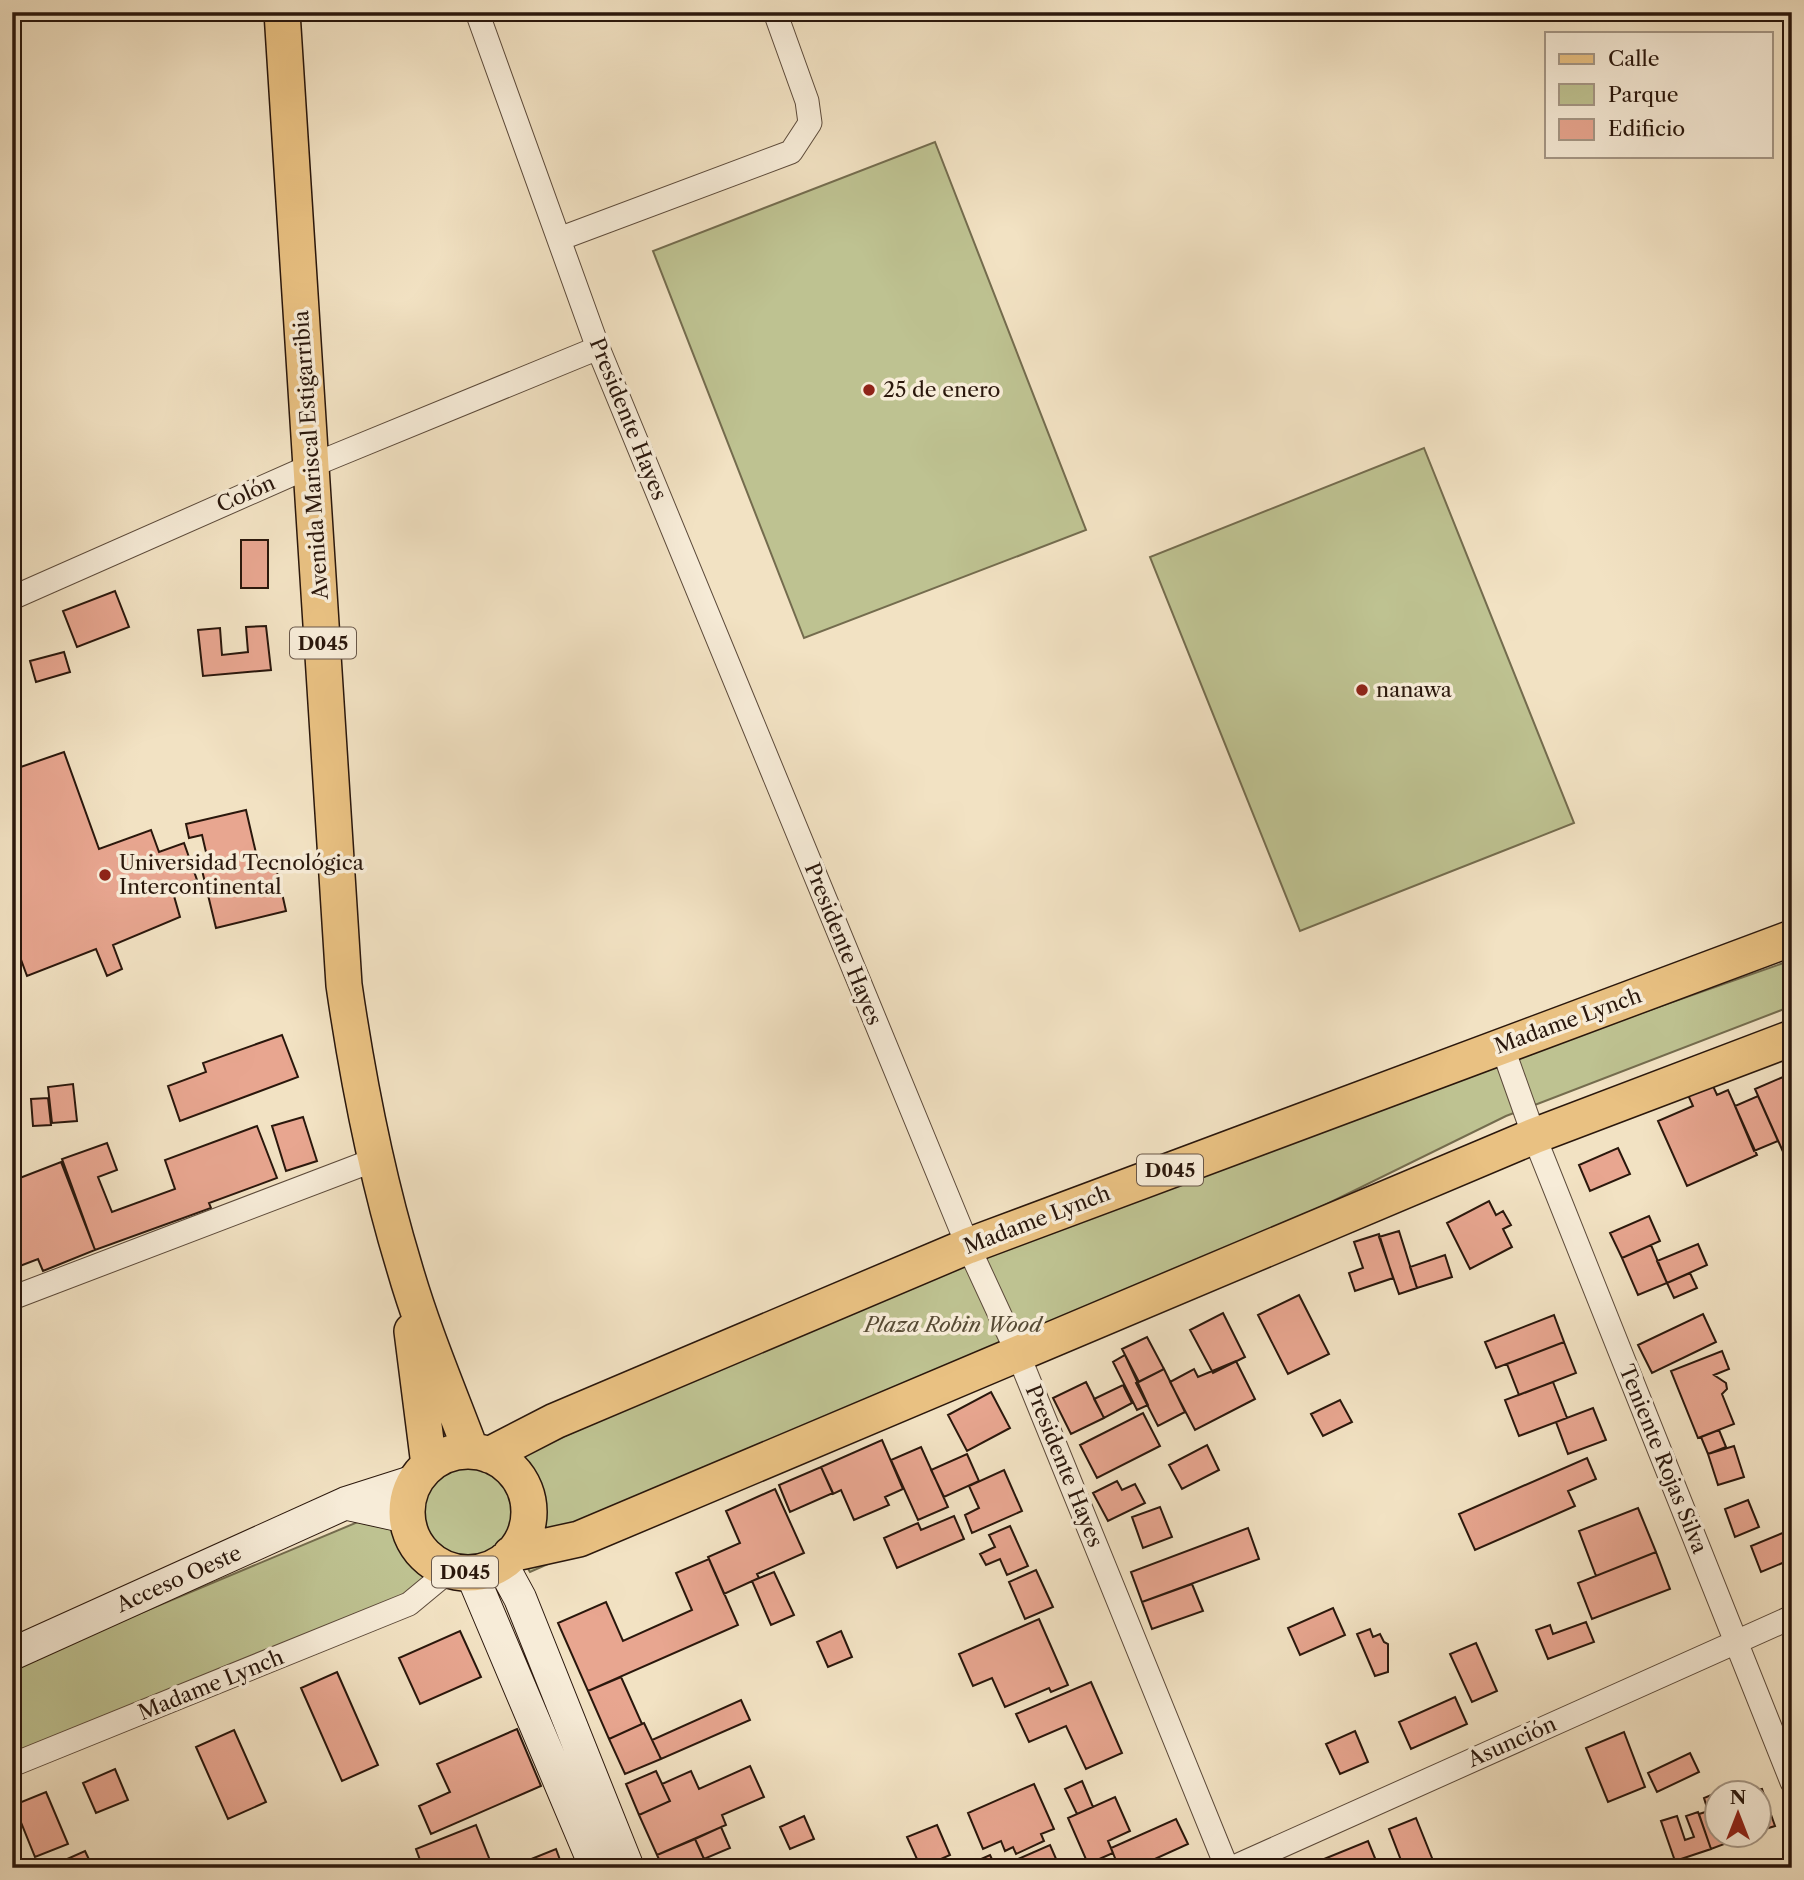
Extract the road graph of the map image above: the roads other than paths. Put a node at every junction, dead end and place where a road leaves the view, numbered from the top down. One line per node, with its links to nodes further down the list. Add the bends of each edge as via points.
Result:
1 (282, 12): 6 (main road, Avenida Mariscal Estigarribia / D045)
2 (478, 12): 4 (street, Presidente Hayes)
3 (775, 12): 4 (street, via 809,112 810,124 791,152)
4 (559, 239): 5 (street, Presidente Hayes)
5 (598, 348): 6 (street, Colón); 13 (street, Presidente Hayes)
6 (313, 465): 7 (street, Colón); 12 (main road, Avenida Mariscal Estigarribia / D045, via 344,985)
7 (12, 598)
8 (1792, 938): 10 (main road, Madame Lynch / D045)
9 (1792, 1038): 11 (main road)
10 (1502, 1046): 11 (street, Teniente Rojas Silva); 13 (main road, Madame Lynch / D045)
11 (1534, 1136): 16 (main road); 23 (street, Teniente Rojas Silva)
12 (374, 1160): 14 (main road, Avenida Mariscal Estigarribia / D045); 15 (street)
13 (968, 1246): 16 (street, Presidente Hayes); 17 (main road, Madame Lynch / D045)
14 (404, 1268): 17 (main road, Avenida Mariscal Estigarribia / D045); 18 (main road, Avenida Mariscal Estigarribia / D045)
15 (12, 1298)
16 (1018, 1354): 21 (main road, via 579,1539); 29 (street, Presidente Hayes)
17 (480, 1453): 18 (main road, D045, via 442,1457); 21 (main road, D045, via 511,1469 527,1499 526,1530)
18 (422, 1473): 19 (main road, Acceso Oeste); 20 (main road, D045, via 410,1492)
19 (346, 1503): 20 (main road); 24 (main road, Acceso Oeste)
20 (407, 1517): 21 (main road, D045, via 415,1542)
21 (473, 1564): 25 (street, Madame Lynch, via 409,1604); 27 (main road); 28 (main road, via 520,1598)
22 (1792, 1617): 23 (street, Asunción)
23 (1735, 1642): 26 (street, Teniente Rojas Silva); 29 (street, Asunción)
24 (12, 1654)
25 (12, 1765)
26 (1792, 1782)
27 (596, 1868)
28 (628, 1868)
29 (1229, 1868)

